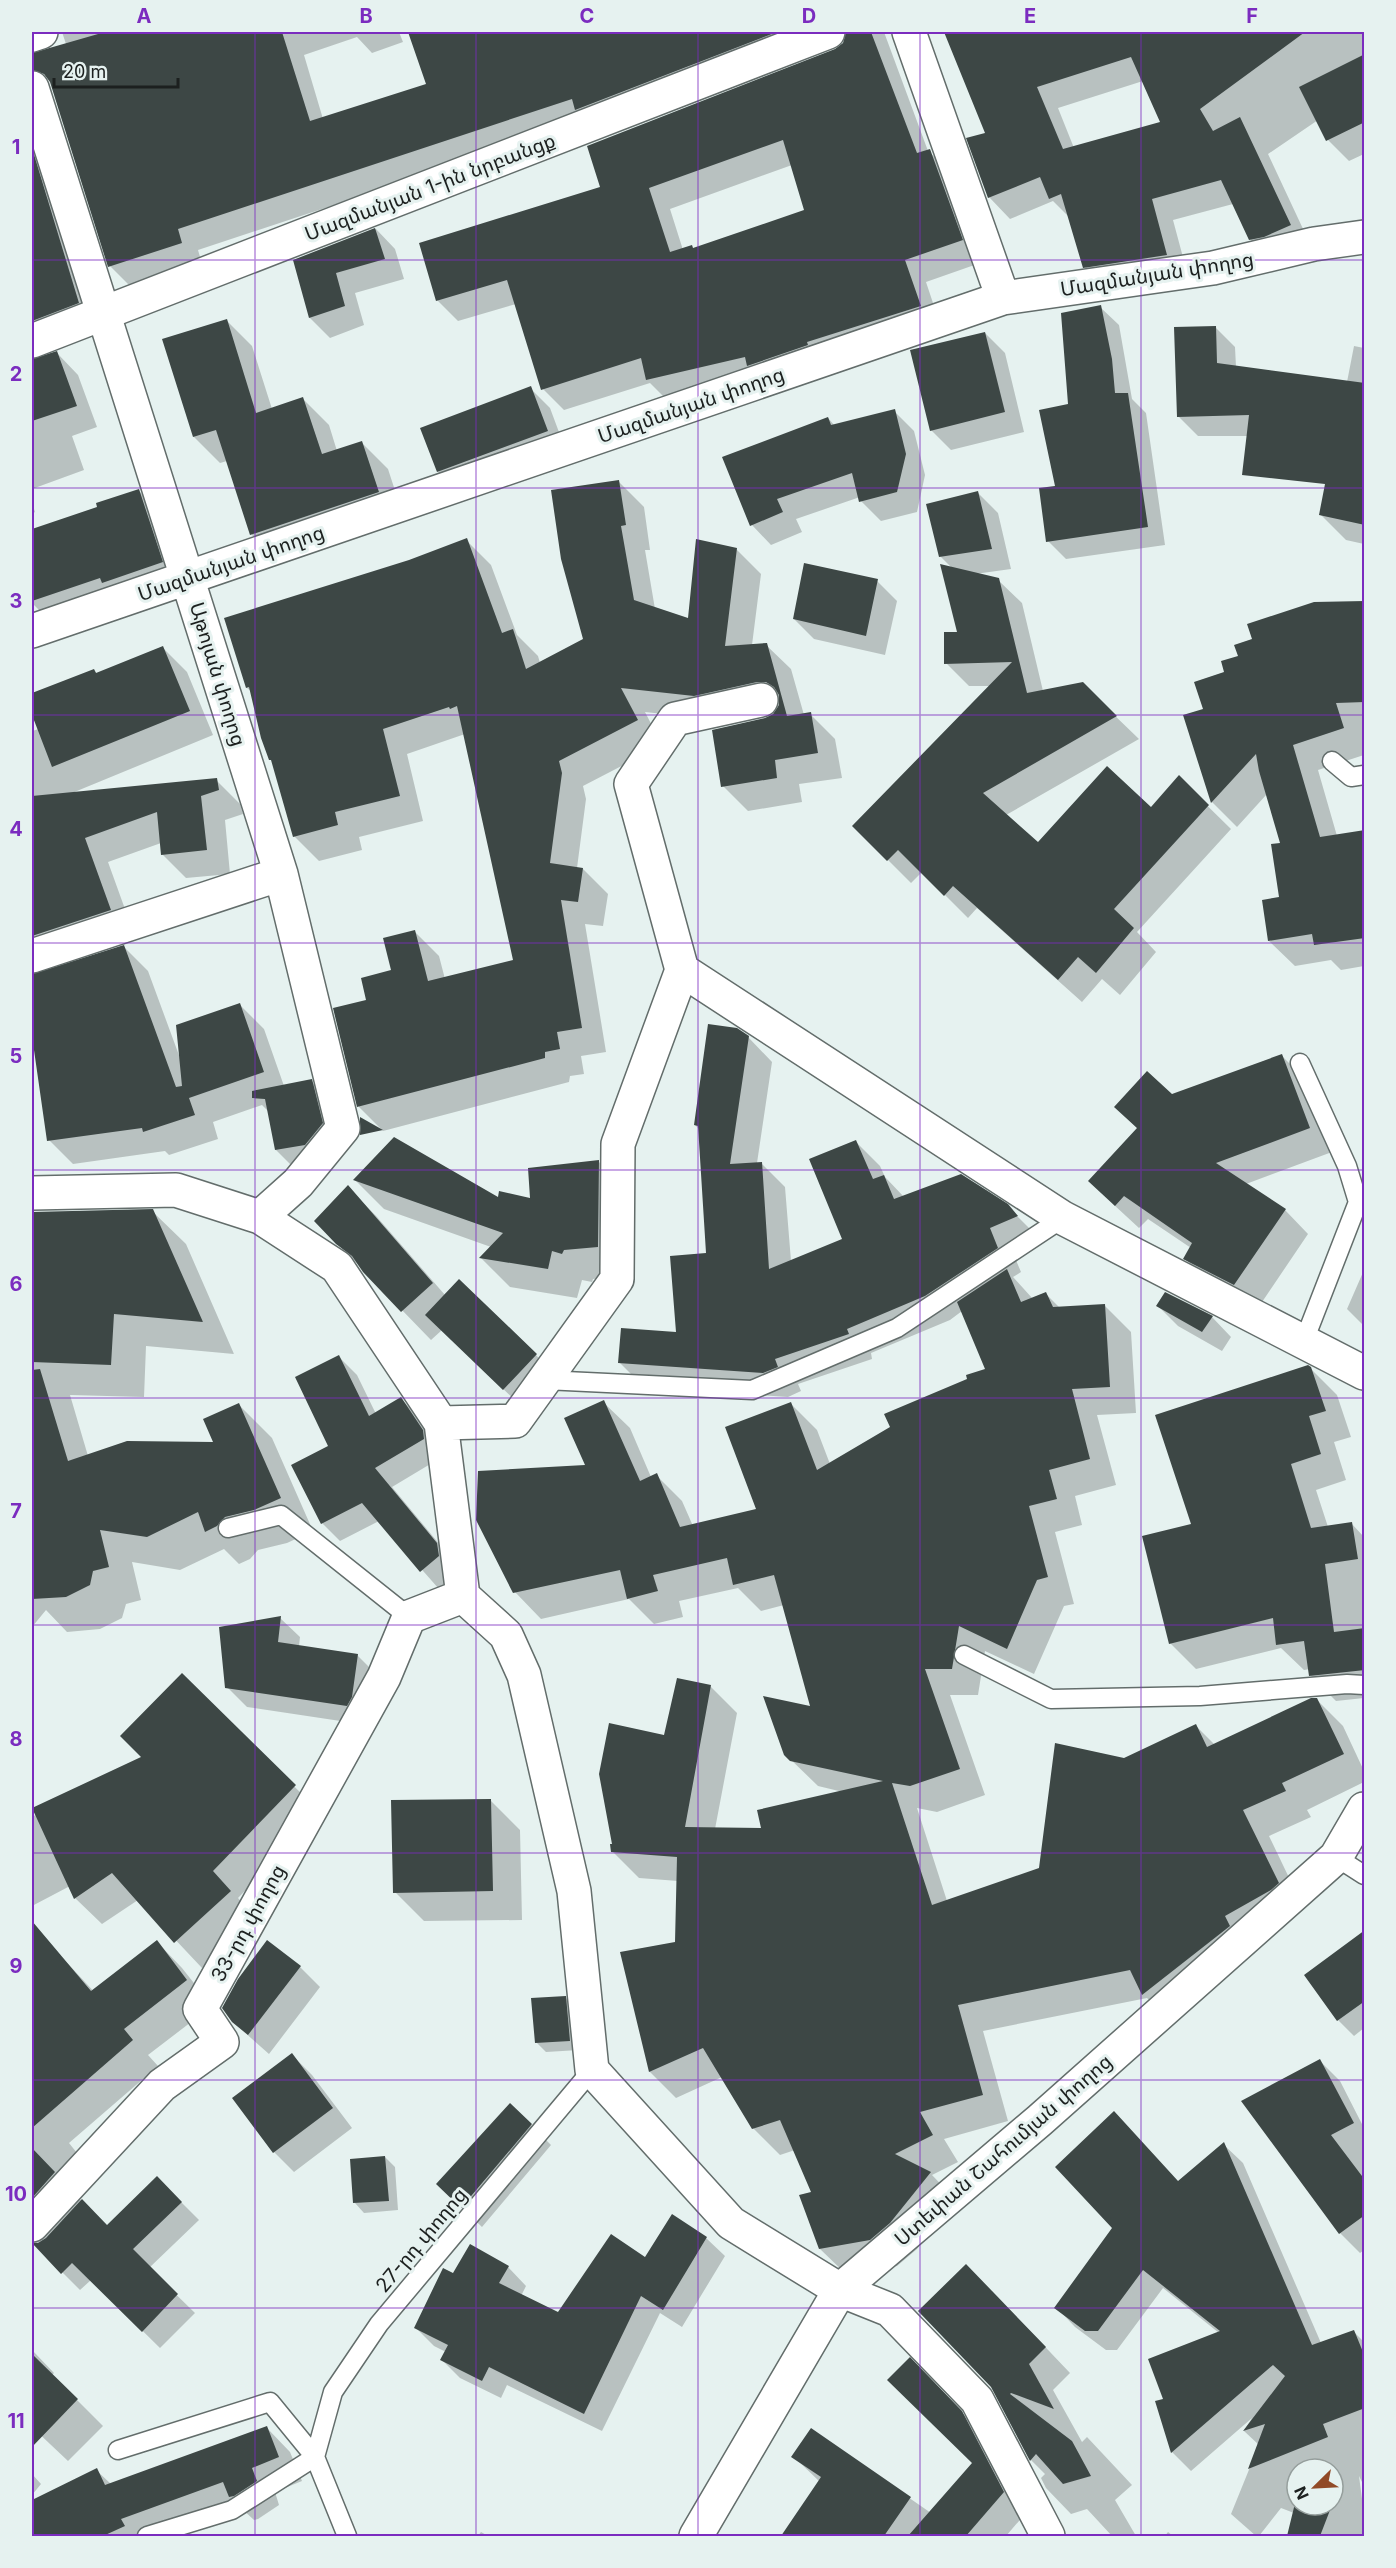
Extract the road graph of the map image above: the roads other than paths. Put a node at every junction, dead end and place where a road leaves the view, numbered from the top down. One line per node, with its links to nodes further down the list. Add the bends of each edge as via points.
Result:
1 (41, 32): 4 (street)
2 (828, 32): 8 (street, Մազմանյան 1-ին նրբանցք)
3 (909, 32): 7 (street)
4 (32, 35)
5 (32, 88): 8 (street, Աթոյան փողոց)
6 (1365, 237): 7 (street, Մազմանյան փողոց, via 1314,244 1213,268)
7 (1003, 298): 10 (street, Մազմանյան փողոց)
8 (104, 314): 9 (street, Մազմանյան 1-ին նրբանցք); 10 (street, Աթոյան փողոց)
9 (32, 341)
10 (189, 578): 11 (street, Մազմանյան փողոց); 15 (street, Աթոյան փողոց)
11 (32, 631)
12 (761, 700): 17 (street, via 675,719 631,784)
13 (1332, 761): 14 (lane, via 1351,777)
14 (1365, 775)
15 (281, 874): 16 (street); 20 (street, Աթոյան փողոց, via 343,1128 298,1183)
16 (32, 956)
17 (682, 970): 21 (street); 24 (street, via 618,1144 617,1279)
18 (1300, 1063): 22 (lane, via 1347,1166 1358,1202)
19 (32, 1193): 20 (street, via 176,1191)
20 (260, 1217): 25 (street, via 337,1267)
21 (1063, 1218): 22 (street); 24 (lane, via 897,1328 752,1390)
22 (1304, 1341): 23 (street)
23 (1365, 1373)
24 (545, 1380): 25 (street, via 514,1421)
25 (441, 1423): 27 (street)
26 (228, 1528): 28 (lane, via 280,1515)
27 (463, 1596): 28 (street); 34 (street, via 506,1635 524,1676 574,1891)
28 (409, 1617): 35 (street, 33-րդ փողոց, via 384,1677 200,2009 222,2042 162,2085)
29 (964, 1655): 30 (lane, via 1051,1699 1200,1696)
30 (1365, 1685)
31 (1365, 1809): 32 (street, Ստեփան Շահումյան փողոց)
32 (1336, 1857): 33 (lane); 36 (street, Ստեփան Շահումյան փողոց, via 1040,2120)
33 (1365, 1875)
34 (592, 2070): 36 (street, via 732,2223); 38 (lane, 27-րդ փողոց, via 379,2324 333,2392)
35 (32, 2225)
36 (840, 2290): 41 (street, Ստեփան Շահումյան փողոց); 42 (street, via 890,2310 977,2400)
37 (118, 2450): 38 (lane, via 270,2402)
38 (315, 2457): 39 (lane, via 232,2510); 40 (lane)
39 (147, 2536)
40 (346, 2536)
41 (696, 2536)
42 (1048, 2536)

